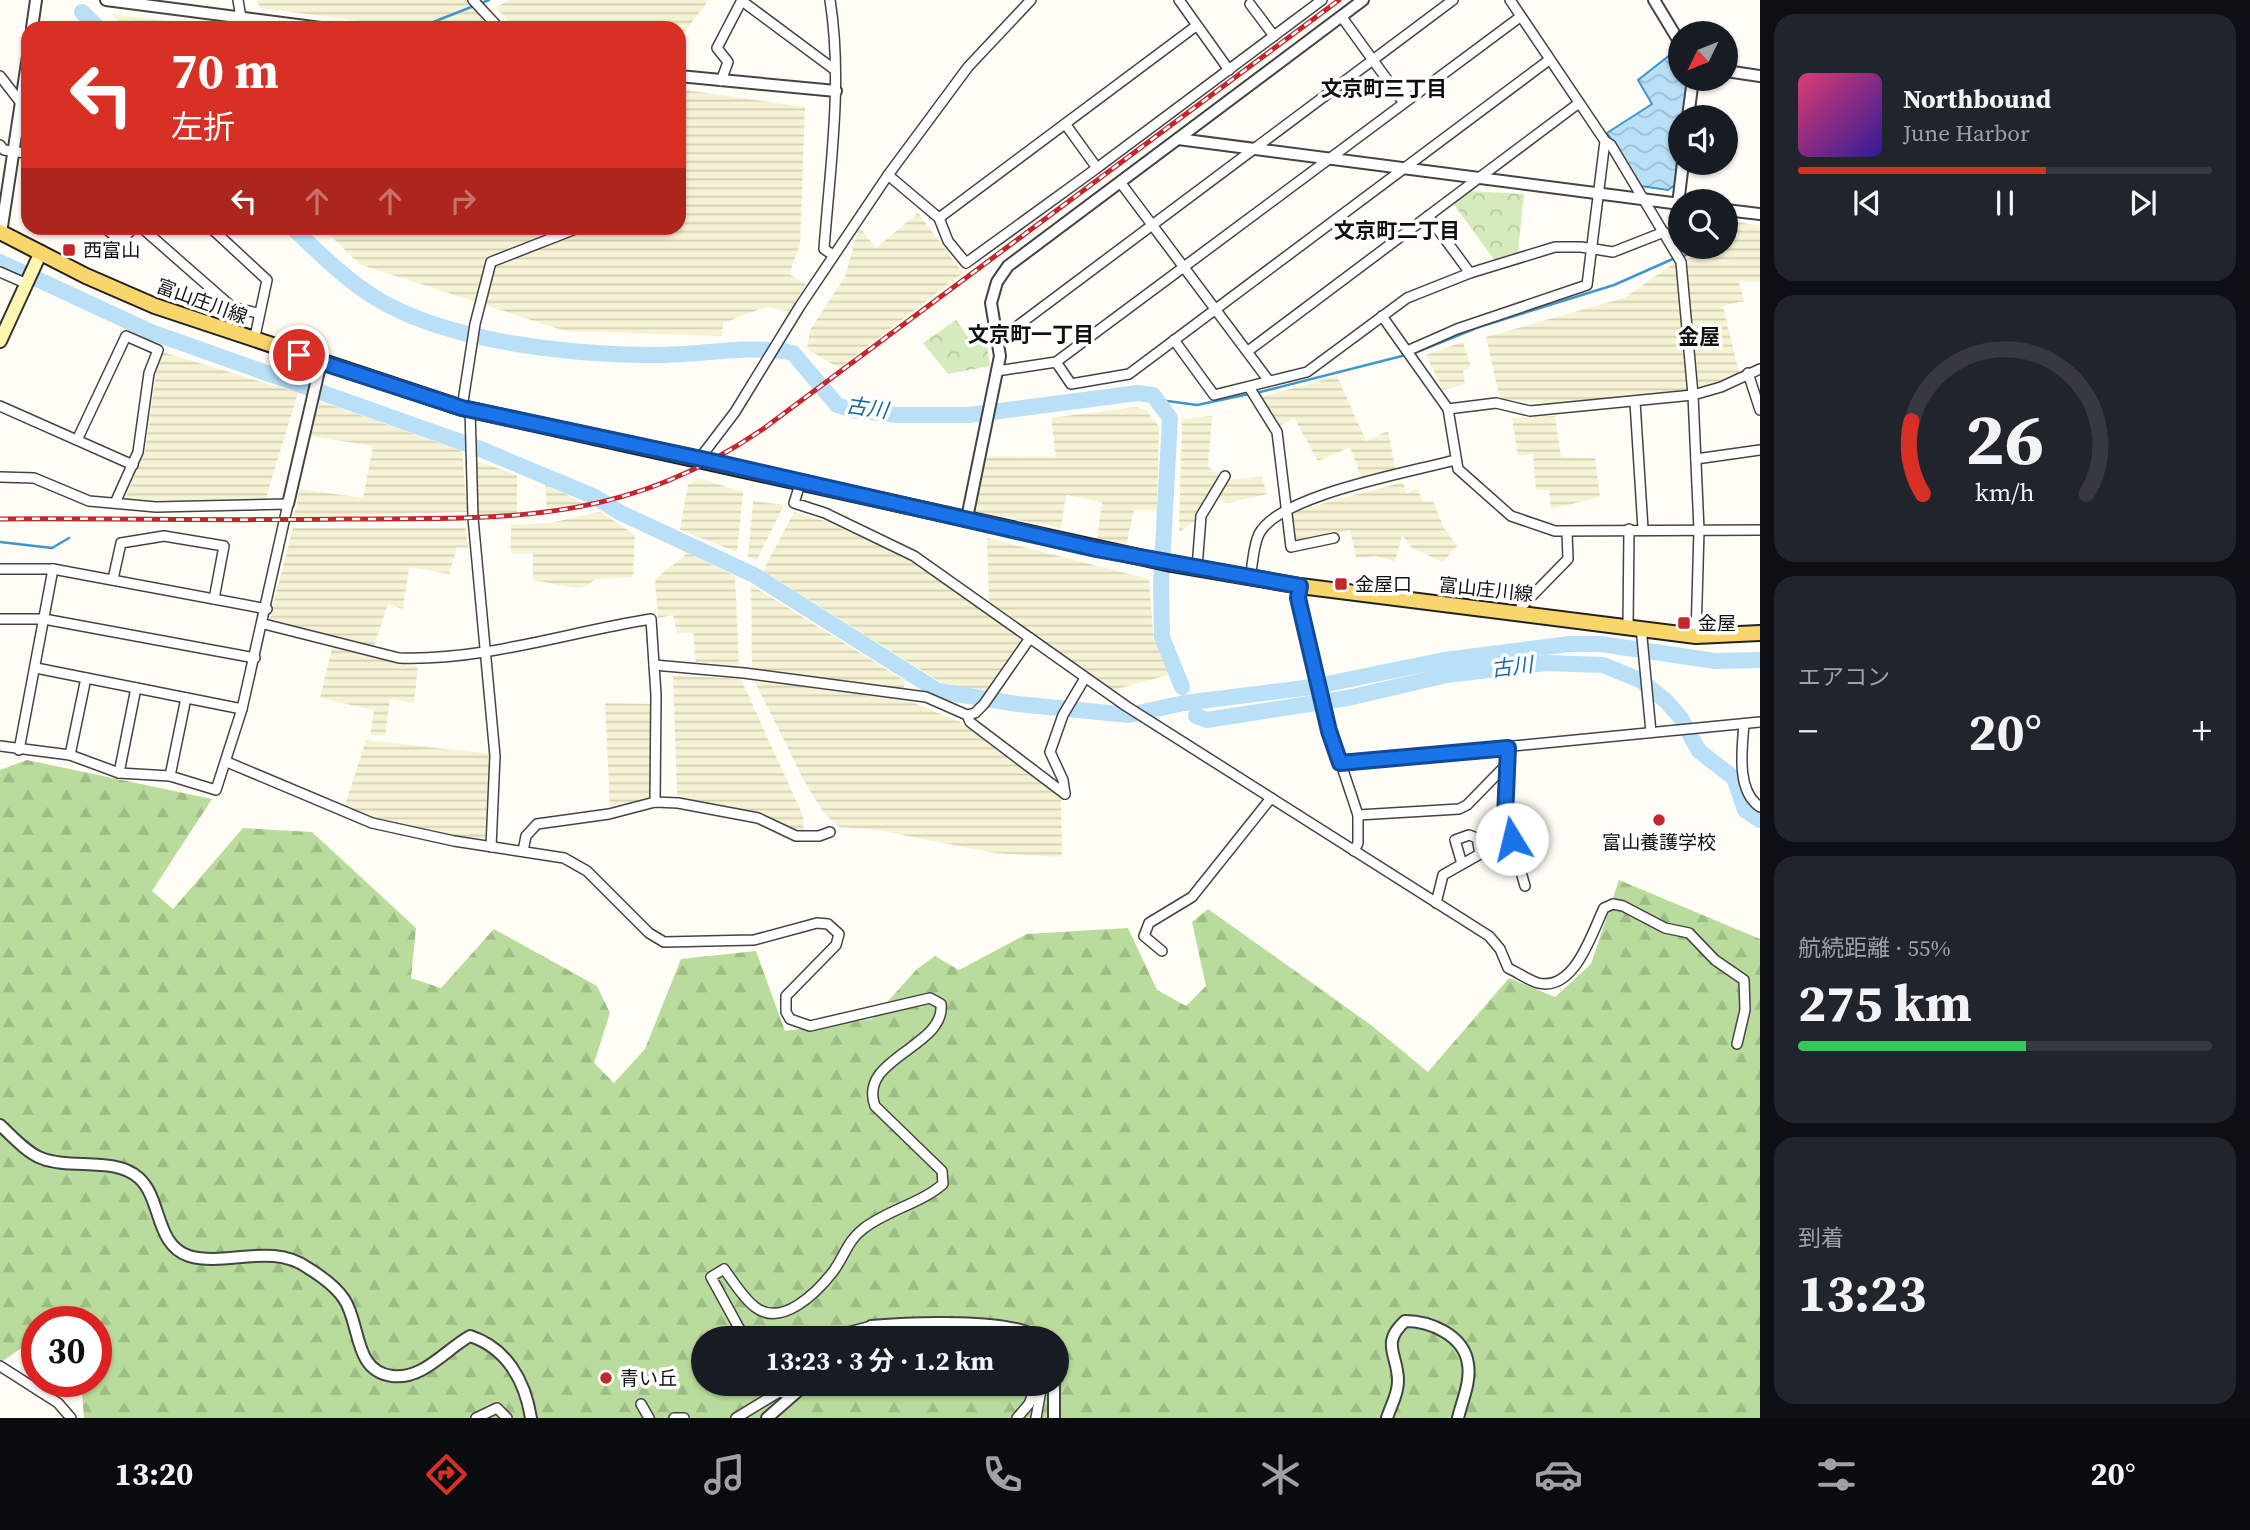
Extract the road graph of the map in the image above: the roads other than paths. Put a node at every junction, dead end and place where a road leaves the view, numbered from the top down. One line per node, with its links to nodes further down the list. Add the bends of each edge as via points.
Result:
1 (36, 0): 18 (street)
2 (106, 0): 17 (street)
3 (239, 0): 17 (street)
4 (1031, 0): 48 (street, via 968,67)
5 (1180, 0): 22 (street)
6 (1322, 0): 23 (street)
7 (1363, 0): 15 (street)
8 (1453, 0): 24 (street)
9 (1510, 0): 16 (street)
10 (1654, 0): 21 (street)
11 (742, 1): 26 (street); 32 (street, via 717,48 728,62)
12 (829, 1): 26 (street)
13 (475, 4): 20 (street)
14 (1250, 4): 23 (street)
15 (1341, 16): 24 (street); 39 (street)
16 (1520, 17): 25 (street); 35 (street)
17 (241, 18): 19 (street)
18 (33, 21)
19 (265, 21)
20 (492, 21)
21 (1668, 23)
22 (1196, 26): 27 (street); 38 (street)
23 (1274, 36): 27 (street)
24 (1373, 60): 35 (street); 42 (street)
25 (1549, 60): 36 (street); 47 (street)
26 (835, 70): 33 (street)
27 (1229, 70): 46 (street)
28 (1738, 73): 30 (street)
29 (0, 76): 34 (street)
30 (1760, 76)
31 (686, 77): 32 (street)
32 (722, 81): 33 (street)
33 (836, 91): 68 (street, via 824,249)
34 (21, 103)
35 (1404, 103): 45 (street)
36 (1579, 103): 40 (street); 49 (street)
37 (21, 120): 43 (street)
38 (1066, 125): 46 (street); 57 (street)
39 (1178, 139): 42 (street); 50 (street)
40 (1605, 141): 51 (street); 52 (street)
41 (0, 145): 43 (street)
42 (1254, 149): 45 (street); 58 (street)
43 (14, 152): 44 (street); 60 (street)
44 (21, 153)
45 (1329, 159): 47 (street); 69 (street)
46 (1097, 168): 57 (street, via 966,263 948,241)
47 (1404, 169): 49 (street); 73 (street)
48 (888, 175): 57 (street); 68 (street)
49 (1479, 178): 51 (street); 56 (street)
50 (1120, 182): 58 (street); 76 (street, via 1008,266 991,303)
51 (1599, 194): 52 (street); 66 (street)
52 (1645, 199): 53 (street); 59 (street)
53 (1668, 202)
54 (1738, 211): 55 (street)
55 (1760, 214)
56 (1428, 216): 71 (street); 80 (street)
57 (939, 218)
58 (1153, 224): 69 (street); 76 (street)
59 (1664, 232): 66 (street, via 1613,252); 89 (street, via 1681,262)
60 (0, 233): 67 (main road, 富山庄川線)
61 (114, 235): 62 (street, via 121,241)
62 (127, 235)
63 (150, 235): 74 (street, via 232,307)
64 (219, 235): 74 (street, via 267,280)
65 (560, 235): 92 (street, via 491,262 471,343)
66 (1592, 251): 71 (street, via 1555,247); 81 (street, via 1587,285)
67 (41, 252): 72 (main road); 79 (main road, 富山庄川線, via 155,306)
68 (833, 255): 97 (street)
69 (1185, 265): 73 (street); 83 (street)
70 (0, 272): 72 (street)
71 (1470, 274): 75 (street, via 1407,298)
72 (25, 283): 78 (main road)
73 (1216, 309): 77 (street); 80 (street)
74 (258, 313): 79 (street)
75 (1382, 316): 81 (street); 87 (street, via 1307,372)
76 (997, 337): 85 (street)
77 (1174, 340): 83 (street, via 1129,374 1118,377 1071,384); 88 (street, via 1213,395)
78 (0, 341)
79 (254, 341): 82 (main road, 富山庄川線)
80 (1248, 351): 87 (street)
81 (1407, 351): 93 (street)
82 (321, 362): 92 (main road, 富山庄川線); 105 (street)
83 (1056, 362): 85 (street)
84 (1760, 369): 86 (street)
85 (997, 371): 107 (street)
86 (1748, 373): 89 (street); 94 (street)
87 (1269, 382): 88 (street)
88 (1249, 387): 106 (street, via 1277,432)
89 (1693, 395): 90 (street); 98 (street)
90 (1635, 402): 93 (street, via 1530,411 1496,403); 109 (street)
91 (0, 406): 95 (street)
92 (466, 409): 97 (main road, 富山庄川線); 130 (street)
93 (1448, 409): 99 (street)
94 (1760, 410)
95 (78, 438): 100 (street); 100 (street, via 125,336 158,349 149,373)
96 (1760, 450): 98 (street)
97 (700, 458): 103 (main road, 富山庄川線)
98 (1696, 459): 110 (street)
99 (1455, 460): 106 (street); 112 (street, via 1458,469 1511,516)
100 (133, 464): 104 (street)
101 (1225, 476): 114 (street, via 1201,516)
102 (0, 477): 104 (street, via 34,478 89,501)
103 (801, 481): 107 (main road, 富山庄川線); 129 (street, via 793,503 825,513 914,556)
104 (115, 503): 105 (street, via 156,507)
105 (288, 505): 121 (street)
106 (1288, 507): 113 (street, via 1291,547); 117 (street, via 1259,534)
107 (967, 518): 114 (main road, 富山庄川線)
108 (1629, 529): 109 (street); 112 (street); 126 (street)
109 (1643, 529): 110 (street)
110 (1699, 530): 111 (street); 128 (street)
111 (1760, 530)
112 (1567, 532): 122 (street, via 1568,559)
113 (1334, 538)
114 (1197, 568): 117 (main road, 富山庄川線)
115 (0, 569): 116 (street)
116 (53, 569): 118 (street); 124 (street)
117 (1250, 577): 119 (main road, 富山庄川線)
118 (113, 579): 120 (street); 120 (street, via 121,543 164,536 224,546)
119 (1300, 586): 122 (main road, 富山庄川線); 149 (street, via 1298,598)
120 (214, 598): 121 (street)
121 (267, 609): 125 (street)
122 (1520, 612): 126 (main road, 富山庄川線)
123 (0, 619): 124 (street)
124 (44, 619): 131 (street); 133 (street)
125 (264, 624): 130 (street, via 399,658 458,657); 131 (street)
126 (1637, 632): 128 (main road, 富山庄川線); 142 (street)
127 (1760, 633): 128 (main road, 富山庄川線)
128 (1696, 636)
129 (1030, 638): 135 (street); 139 (street, via 984,704)
130 (484, 651): 132 (street, via 652,619); 157 (street, via 495,756)
131 (255, 658): 138 (street)
132 (654, 665): 139 (street, via 926,697); 153 (street)
133 (36, 668): 134 (street); 145 (street)
134 (86, 678): 136 (street); 146 (street)
135 (1085, 678): 139 (street, via 1063,715 1050,752 1065,794 970,722); 152 (street)
136 (136, 688): 137 (street); 150 (street)
137 (186, 698): 138 (street); 151 (street)
138 (242, 709): 147 (street)
139 (967, 715)
140 (1760, 722): 141 (street)
141 (1744, 724): 142 (street); 154 (street, via 1742,772 1753,803)
142 (1651, 732): 144 (street)
143 (0, 746): 145 (street)
144 (1508, 748): 148 (street); 149 (street)
145 (19, 750): 146 (street)
146 (70, 755): 150 (street)
147 (227, 762): 151 (street, via 216,790); 157 (street, via 372,823)
148 (1509, 762): 155 (street, via 1459,809); 161 (street, via 1505,817)
149 (1340, 763): 155 (street)
150 (119, 772): 151 (street)
151 (170, 776)
152 (1271, 798): 159 (street); 163 (street, via 1192,897 1149,923 1144,936)
153 (654, 802): 156 (street, via 747,816 796,836); 158 (street, via 537,824 526,836)
154 (1760, 807)
155 (1358, 815): 159 (street)
156 (830, 832)
157 (491, 847): 158 (street)
158 (523, 850): 166 (street, via 576,863 664,942 754,940 828,924 839,934 836,945 786,996 786,1012 799,1025 810,1027 930,998 941,1004 942,1012 932,1028 877,1077 872,1097 942,1171 943,1184 864,1227 833,1273 789,1310 770,1312 755,1307 724,1269 711,1277)
159 (1354, 851): 162 (street)
160 (1462, 864): 162 (street, via 1443,875)
161 (1525, 886)
162 (1436, 903): 164 (street, via 1489,936 1507,968 1539,984 1567,975 1604,908 1613,904 1665,928 1689,933 1744,980 1745,1010)
163 (1162, 951)
164 (1738, 1044)
165 (0, 1125): 179 (street, via 40,1158 112,1167 138,1177 151,1194 170,1242 186,1255 261,1255 306,1266 345,1300 362,1353 382,1373 421,1372 470,1336 483,1340 498,1349 517,1374)
166 (738, 1326)
167 (871, 1326): 168 (street, via 918,1321)
168 (985, 1326)
169 (0, 1366): 176 (street, via 58,1403)
170 (772, 1396): 183 (street)
171 (790, 1396): 184 (street)
172 (1033, 1396): 185 (street)
173 (1039, 1396): 186 (street)
174 (1054, 1396): 187 (street)
175 (641, 1404): 180 (street)
176 (71, 1418)
177 (476, 1418): 178 (street, via 496,1408)
178 (507, 1418)
179 (531, 1418)
180 (649, 1418)
181 (674, 1418): 182 (street)
182 (684, 1418)
183 (736, 1418)
184 (767, 1418)
185 (1017, 1418)
186 (1037, 1418)
187 (1054, 1418)
188 (1387, 1418): 189 (street, via 1398,1379 1390,1345 1394,1331 1405,1321 1413,1321 1435,1324 1468,1361 1469,1377)
189 (1458, 1418)

